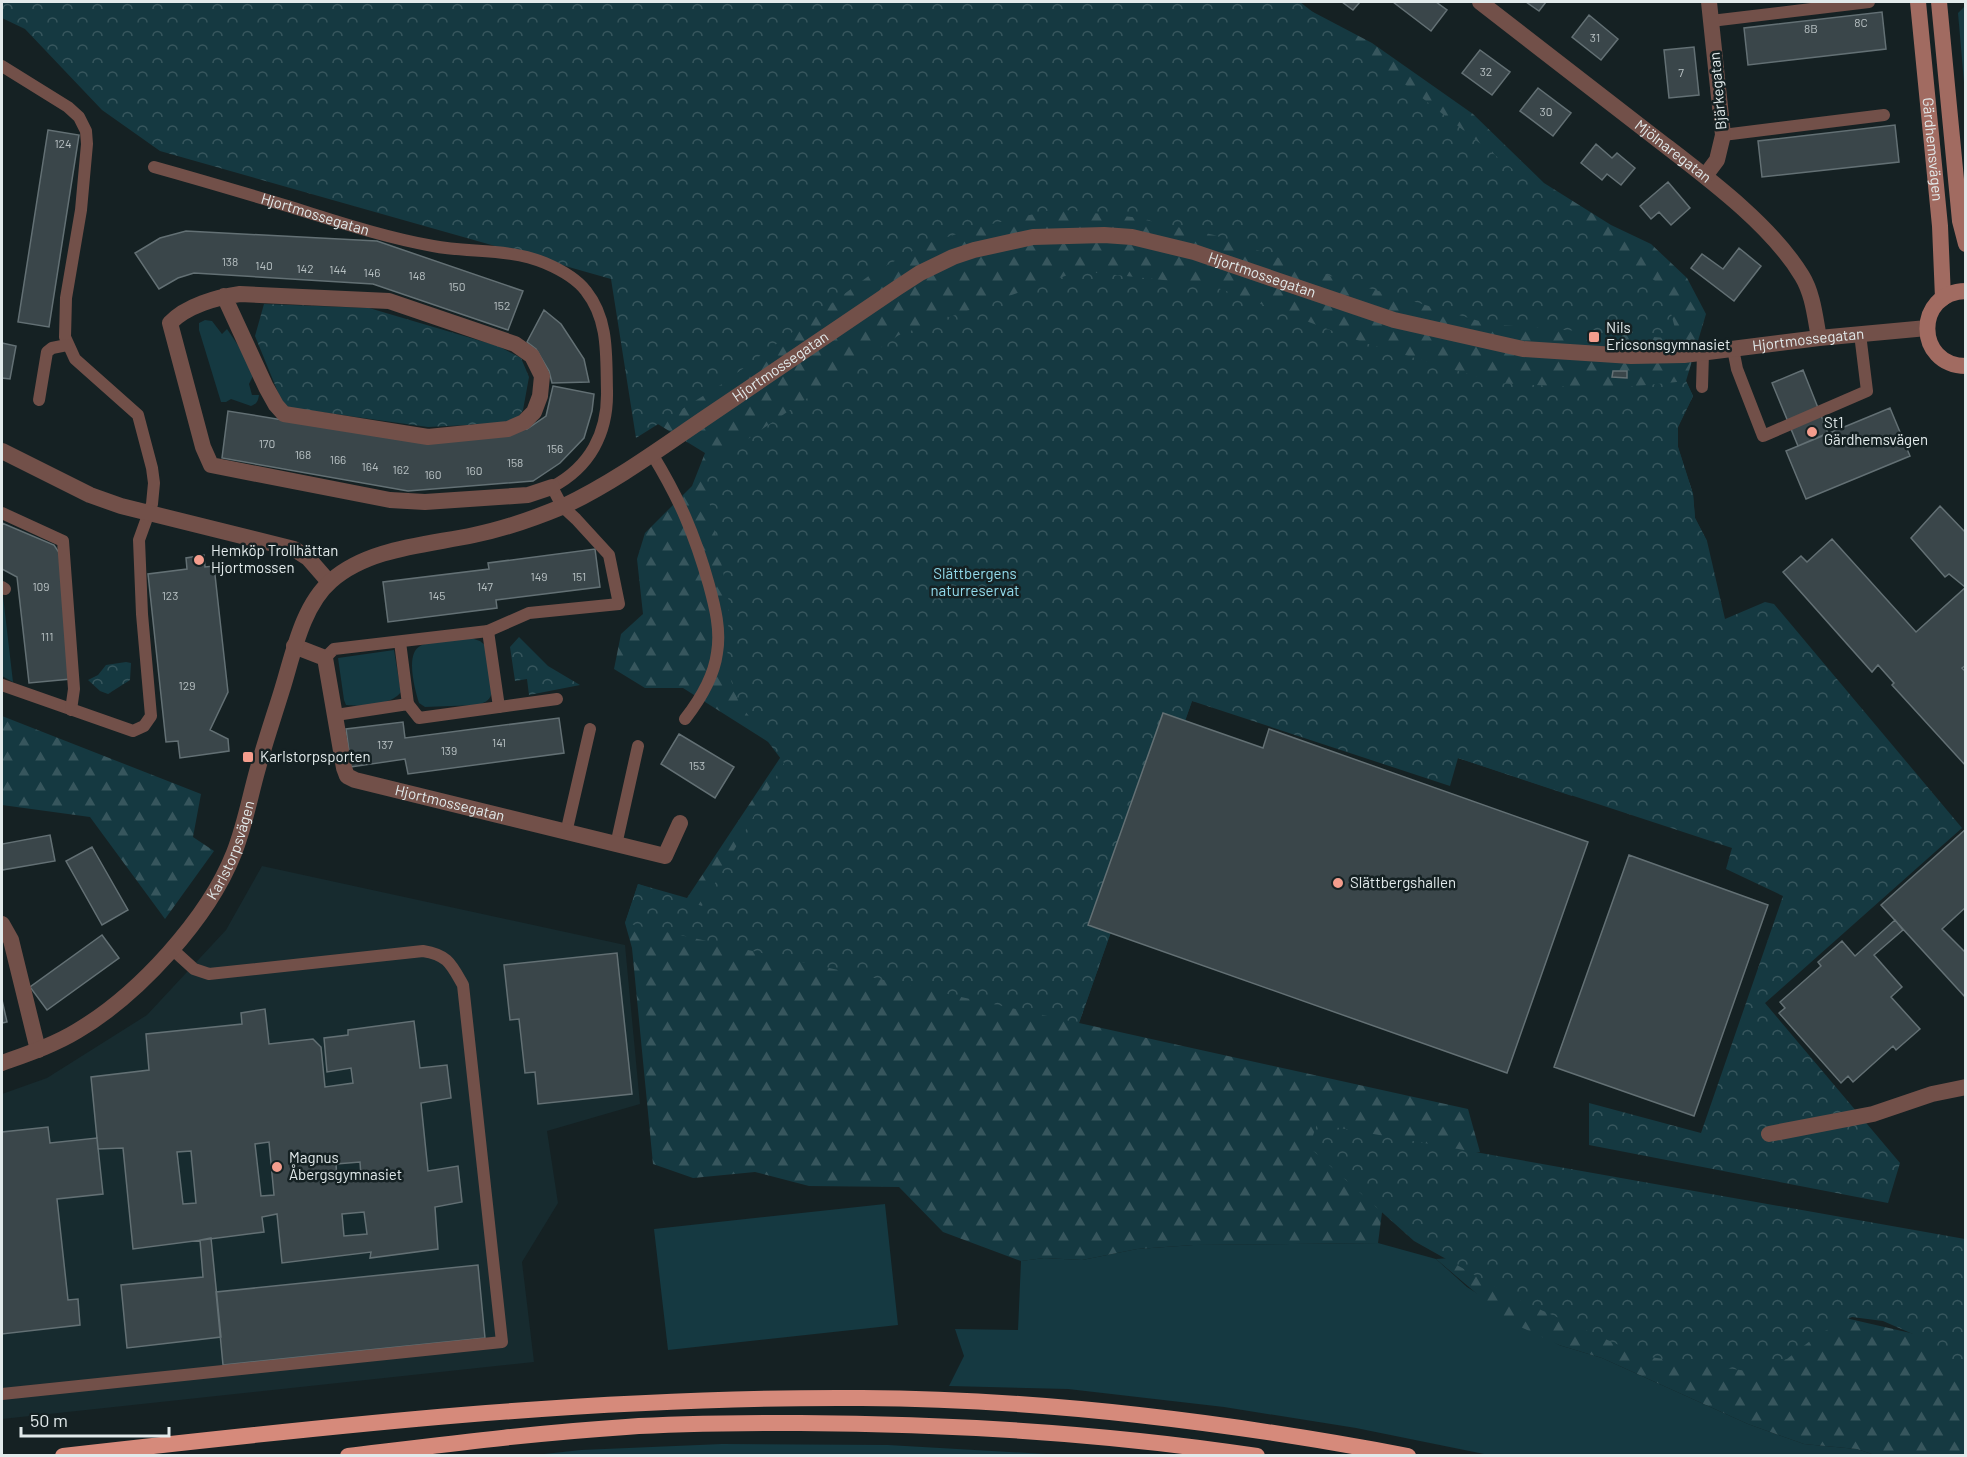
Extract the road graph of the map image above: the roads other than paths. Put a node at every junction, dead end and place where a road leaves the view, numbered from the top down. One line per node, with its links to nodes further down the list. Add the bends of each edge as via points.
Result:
1 (1480, 2): 11 (street, Mjölnaregatan)
2 (1709, 2): 6 (street, Bjärkegatan)
3 (1869, 2): 6 (lane)
4 (1918, 2): 15 (main road, Gärdhemsvägen, via 1940,226)
5 (1939, 2): 12 (main road, Gärdhemsvägen)
6 (1711, 21): 9 (street, Bjärkegatan)
7 (2, 66): 19 (lane, via 68,107 86,131 81,210 66,298)
8 (1884, 115): 9 (lane)
9 (1723, 135): 11 (street, Bjärkegatan, via 1717,160)
10 (154, 167): 27 (lane, Hjortmossegatan, via 364,230 435,246 499,252 544,263 570,277 585,290 598,310 605,332 607,411 599,441 584,464)
11 (1705, 176): 18 (street, Mjölnaregatan, via 1769,233 1788,256 1806,286)
12 (1965, 244)
13 (1965, 291): 15 (main road)
14 (224, 296): 14 (street, via 389,301 514,344 532,356 542,376 540,396 534,412 508,429 428,437 284,414 266,387); 27 (street, via 178,314 170,323 202,447 211,465 390,500 425,502 528,495)
15 (1943, 298): 16 (main road, via 1931,311)
16 (1927, 328): 17 (street, Hjortmossegatan); 22 (main road, via 1936,354)
17 (1860, 334): 18 (street, Hjortmossegatan); 20 (lane, via 1867,391 1763,436)
18 (1819, 338): 20 (street, Hjortmossegatan)
19 (67, 345): 24 (lane, via 47,352); 30 (lane, via 75,359 138,415 154,483)
20 (1733, 349): 21 (street, Hjortmossegatan)
21 (1703, 354): 23 (lane); 26 (street, Hjortmossegatan, via 1631,357 1522,349 1394,320 1194,252 1132,237 1033,237 974,250 920,273)
22 (1964, 370)
23 (1702, 387)
24 (39, 400)
25 (2, 451): 30 (street, via 90,495)
26 (652, 454): 28 (street, Hjortmossegatan); 42 (lane, via 682,507 701,555 717,614 717,653 703,693)
27 (552, 487): 28 (lane)
28 (562, 506): 31 (street, Hjortmossegatan, via 478,534 396,550 364,561); 32 (lane, via 609,555 619,604 529,613)
29 (2, 513): 40 (lane, via 63,541 74,689)
30 (149, 514): 31 (street, via 294,549 308,558); 40 (lane, via 140,540 142,614 152,716 133,731)
31 (329, 582): 34 (street, Karlstorpsvägen)
32 (488, 631): 33 (lane); 39 (lane)
33 (400, 642): 35 (lane, via 334,650); 38 (lane)
34 (294, 646): 35 (street); 49 (street, Karlstorpsvägen, via 233,855 217,886)
35 (325, 658): 41 (street, Hjortmossegatan)
36 (2, 685): 40 (lane)
37 (557, 699): 39 (lane)
38 (408, 704): 39 (lane, via 419,718); 41 (lane)
39 (499, 707)
40 (71, 710)
41 (336, 715): 46 (street, Hjortmossegatan, via 347,776)
42 (685, 719)
43 (591, 729): 46 (lane)
44 (638, 746): 47 (lane)
45 (680, 823): 47 (street, Hjortmossegatan, via 665,856)
46 (566, 833): 47 (street, Hjortmossegatan)
47 (616, 845)
48 (2, 924): 50 (street, via 11,940)
49 (172, 949): 50 (street, Karlstorpsvägen, via 119,1002 76,1032); 54 (lane, via 194,969 209,974 423,951 440,954 453,968 463,985 502,1342)
50 (38, 1050): 51 (street, Karlstorpsvägen)
51 (2, 1063)
52 (1965, 1087): 53 (street, via 1873,1114)
53 (1769, 1134)
54 (2, 1394)
55 (63, 1455): 58 (highway, via 558,1407 865,1398 974,1402 1191,1421)
56 (348, 1455): 57 (highway, via 562,1432 732,1423 975,1427)
57 (1257, 1455)
58 (1408, 1455)

